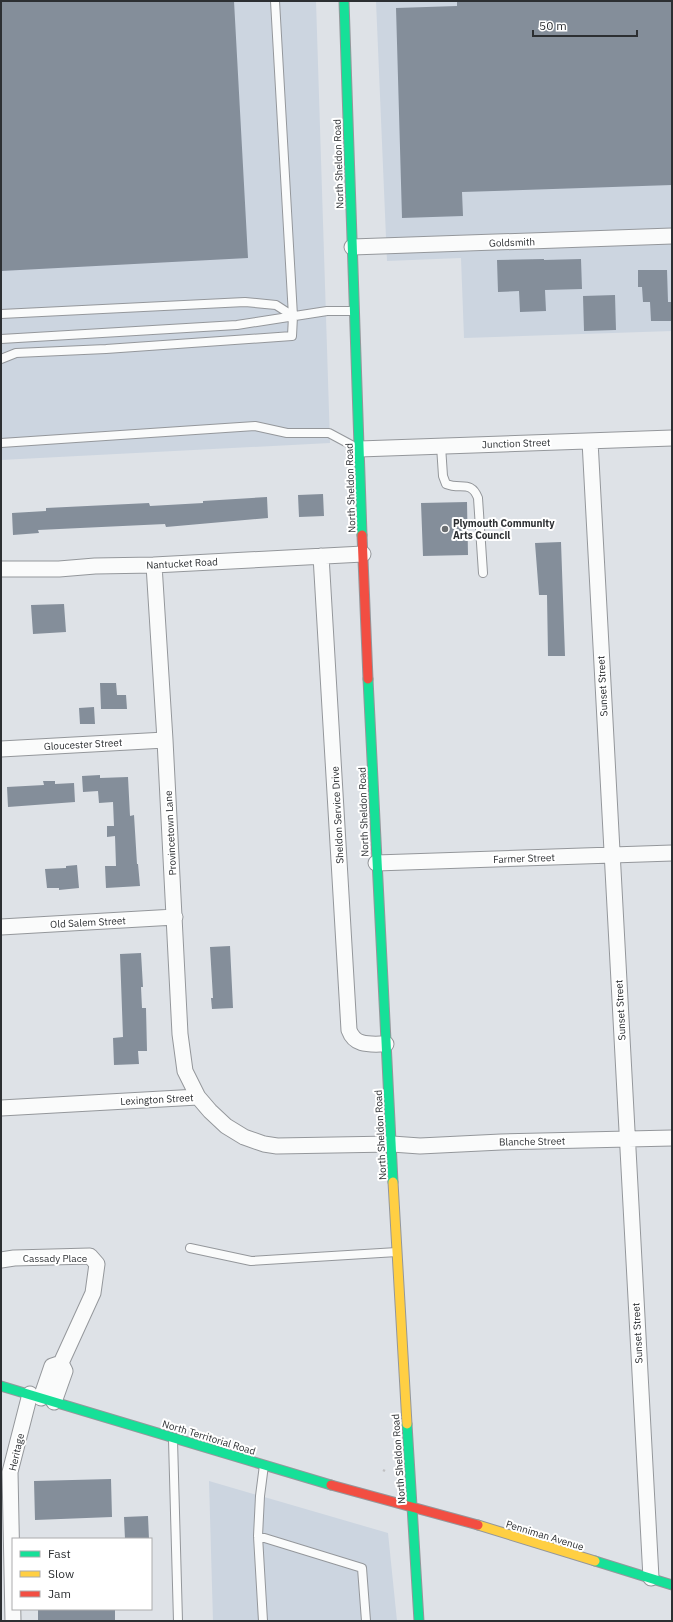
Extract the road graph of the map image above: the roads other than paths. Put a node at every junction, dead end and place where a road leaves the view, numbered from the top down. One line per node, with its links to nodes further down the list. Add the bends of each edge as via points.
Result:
1 (276, 1): 7 (lane)
2 (344, 1): 4 (main road, North Sheldon Road)
3 (672, 236): 4 (street, Goldsmith)
4 (352, 247): 5 (main road, North Sheldon Road)
5 (354, 311): 7 (lane); 14 (main road, North Sheldon Road)
6 (1, 314): 7 (lane, via 245,302 276,305)
7 (293, 316): 8 (lane, via 237,325); 9 (lane, via 292,336 16,353)
8 (1, 339)
9 (1, 359)
10 (672, 438): 11 (street, Junction Street)
11 (590, 441): 13 (street, Junction Street); 23 (street, Sunset Street)
12 (1, 443): 14 (lane, via 255,426 287,433 329,433)
13 (441, 446): 14 (street, Junction Street); 19 (lane, via 446,484 474,489 478,498)
14 (359, 449): 15 (main road, North Sheldon Road)
15 (363, 554): 16 (street, Nantucket Road); 24 (main road, North Sheldon Road)
16 (322, 556): 17 (street, Nantucket Road); 27 (street, Sheldon Service Drive, via 349,1030 354,1039 361,1044)
17 (154, 565): 18 (street, Nantucket Road); 20 (street, Provincetown Lane)
18 (1, 569)
19 (483, 573)
20 (165, 740): 21 (street, Gloucester Street); 25 (street, Provincetown Lane)
21 (1, 749)
22 (672, 853): 23 (street, Farmer Street)
23 (611, 855): 24 (street, Farmer Street); 31 (street, Sunset Street)
24 (376, 863): 27 (main road, North Sheldon Road)
25 (175, 917): 26 (street, Old Salem Street); 28 (street, Provincetown Lane, via 180,1034 185,1071)
26 (1, 926)
27 (386, 1044): 32 (main road, North Sheldon Road)
28 (198, 1097): 29 (street, Lexington Street); 32 (street, Lexington Street, via 226,1126 244,1137 264,1144 290,1147)
29 (1, 1108)
30 (672, 1138): 31 (street, Blanche Street)
31 (626, 1139): 32 (street, Blanche Street, via 420,1146); 43 (street, Sunset Street)
32 (392, 1144): 34 (main road, North Sheldon Road)
33 (190, 1248): 34 (lane, via 251,1261)
34 (398, 1252): 40 (main road, North Sheldon Road)
35 (1, 1260): 37 (street, Cassady Place, via 90,1256 97,1264 93,1293 61,1363 52,1366)
36 (2, 1389): 37 (main road, North Territorial Road)
37 (42, 1398): 38 (main road, North Territorial Road); 41 (street, Heritage, via 10,1472)
38 (173, 1437): 39 (main road, North Territorial Road); 46 (lane)
39 (264, 1464): 40 (main road, North Territorial Road); 42 (lane)
40 (412, 1506): 43 (main road, Penniman Avenue); 49 (main road, North Sheldon Road)
41 (6, 1511): 45 (street, Heritage)
42 (258, 1536): 47 (lane); 48 (lane, via 362,1568)
43 (651, 1578): 44 (main road, Penniman Avenue)
44 (672, 1585)
45 (9, 1617)
46 (178, 1621)
47 (263, 1621)
48 (366, 1621)
49 (419, 1621)

